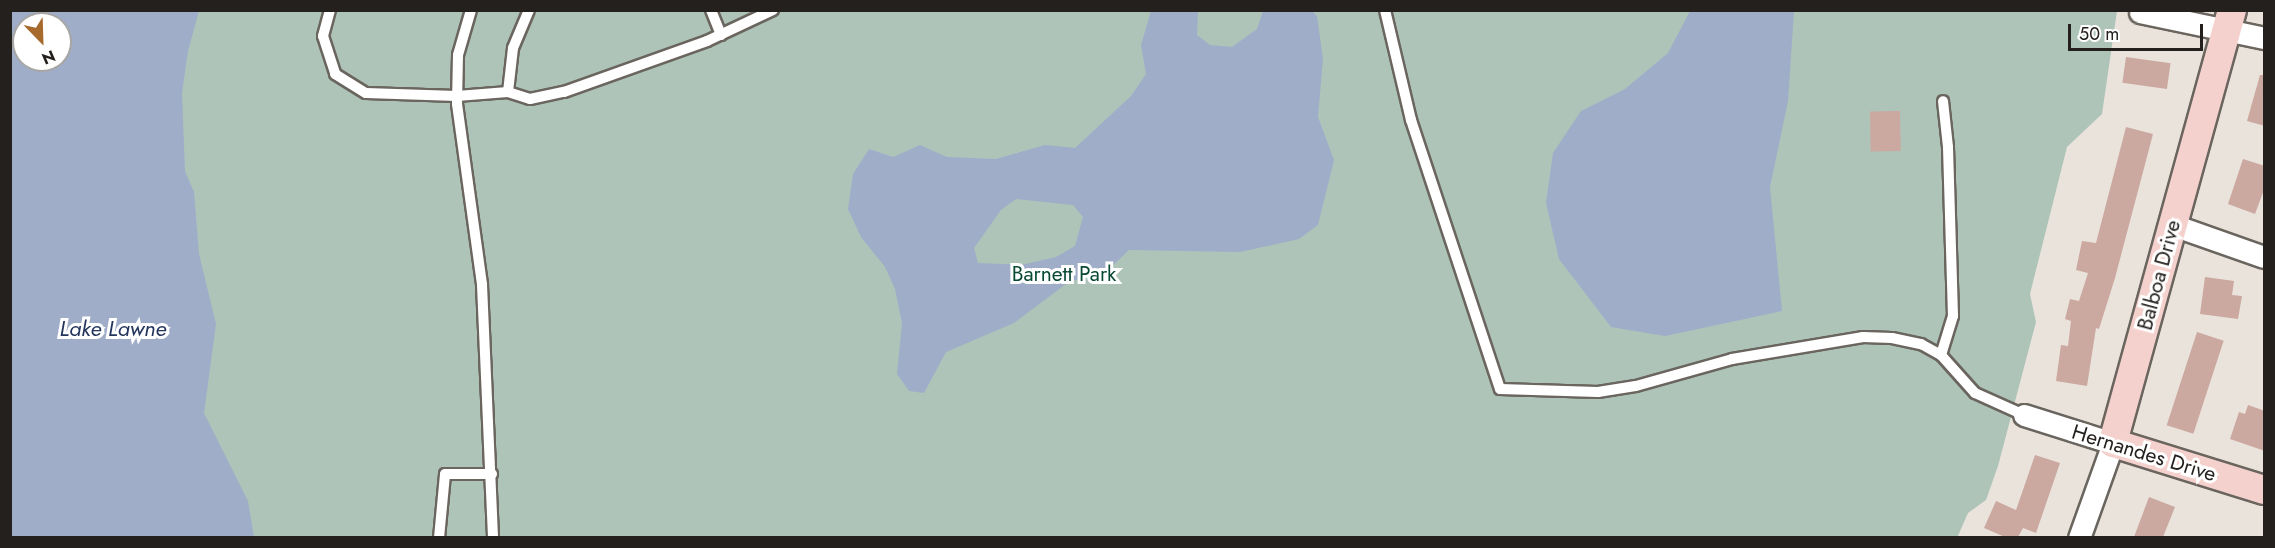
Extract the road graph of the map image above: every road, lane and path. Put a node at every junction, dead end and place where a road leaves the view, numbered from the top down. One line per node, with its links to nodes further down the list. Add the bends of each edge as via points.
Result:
1 (330, 10): 12 (lane, via 323,36 335,74 366,93)
2 (471, 10): 12 (lane, via 458,55)
3 (529, 10): 11 (lane, via 513,48)
4 (711, 10): 9 (lane)
5 (773, 10): 9 (lane)
6 (1385, 10): 16 (lane, via 1410,120 1500,389 1598,392 1636,386 1732,359 1863,337 1921,344)
7 (2140, 12): 8 (street)
8 (2230, 19): 10 (street); 14 (street, Balboa Drive)
9 (721, 35): 11 (lane, via 564,92 530,99)
10 (2265, 38)
11 (508, 92): 12 (lane)
12 (458, 96): 19 (lane, via 482,285)
13 (1943, 101): 16 (lane, via 1953,316)
14 (2173, 225): 15 (street); 18 (street, Balboa Drive)
15 (2265, 257)
16 (1941, 355): 17 (lane, via 1975,393)
17 (2024, 416): 18 (street, Hernandes Drive)
18 (2113, 443): 20 (street, Hernandes Drive); 23 (street, Balboa Drive)
19 (492, 474): 21 (lane, via 445,474); 22 (lane)
20 (2265, 490)
21 (440, 537)
22 (493, 537)
23 (2079, 537)

